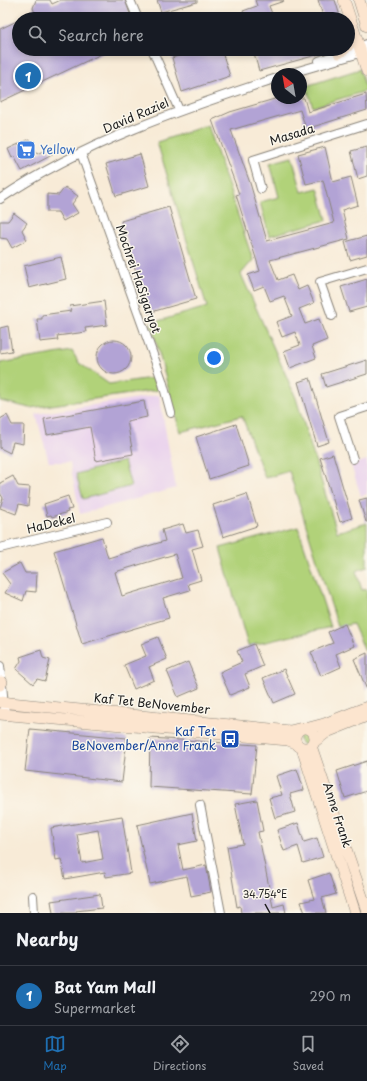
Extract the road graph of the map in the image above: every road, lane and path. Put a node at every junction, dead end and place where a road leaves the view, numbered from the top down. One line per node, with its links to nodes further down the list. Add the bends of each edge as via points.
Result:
1 (130, 0): 4 (street)
2 (344, 0): 5 (street)
3 (359, 0): 6 (street)
4 (135, 12)
5 (348, 12)
6 (367, 26)
7 (355, 49): 13 (street)
8 (155, 56): 15 (street)
9 (337, 56): 11 (street)
10 (337, 56): 12 (street)
11 (305, 68)
12 (305, 68)
13 (367, 71)
14 (271, 80): 15 (street, David Raziel)
15 (179, 110): 17 (street, David Raziel)
16 (367, 124): 18 (street, Masada, via 253,160)
17 (81, 153): 19 (street, David Raziel, via 27,180); 25 (street, Mochrei HaSigaryot, via 162,380)
18 (261, 189)
19 (10, 192): 20 (street, David Raziel); 21 (street, David Raziel)
20 (0, 195)
21 (0, 199)
22 (367, 268): 23 (street, via 320,282)
23 (332, 316)
24 (367, 407): 26 (street, via 339,416)
25 (171, 413)
26 (352, 459)
27 (107, 522): 28 (street, HaDekel)
28 (0, 548)
29 (0, 666): 30 (street)
30 (1, 683): 31 (street)
31 (2, 702): 33 (street); 35 (street, Kaf Tet BeNovember, via 290,732)
32 (367, 707): 35 (street, Kaf Tet BeNovember, via 324,724)
33 (3, 714): 36 (street, Kaf Tet BeNovember)
34 (367, 716): 36 (street, via 327,732)
35 (305, 728): 36 (street, via 314,732); 36 (street, via 296,735)
36 (306, 744): 39 (street, Anne Frank); 42 (street, Anne Frank)
37 (200, 805): 41 (street)
38 (33, 896): 40 (street)
39 (367, 911)
40 (34, 913)
41 (222, 913)
42 (355, 913)

